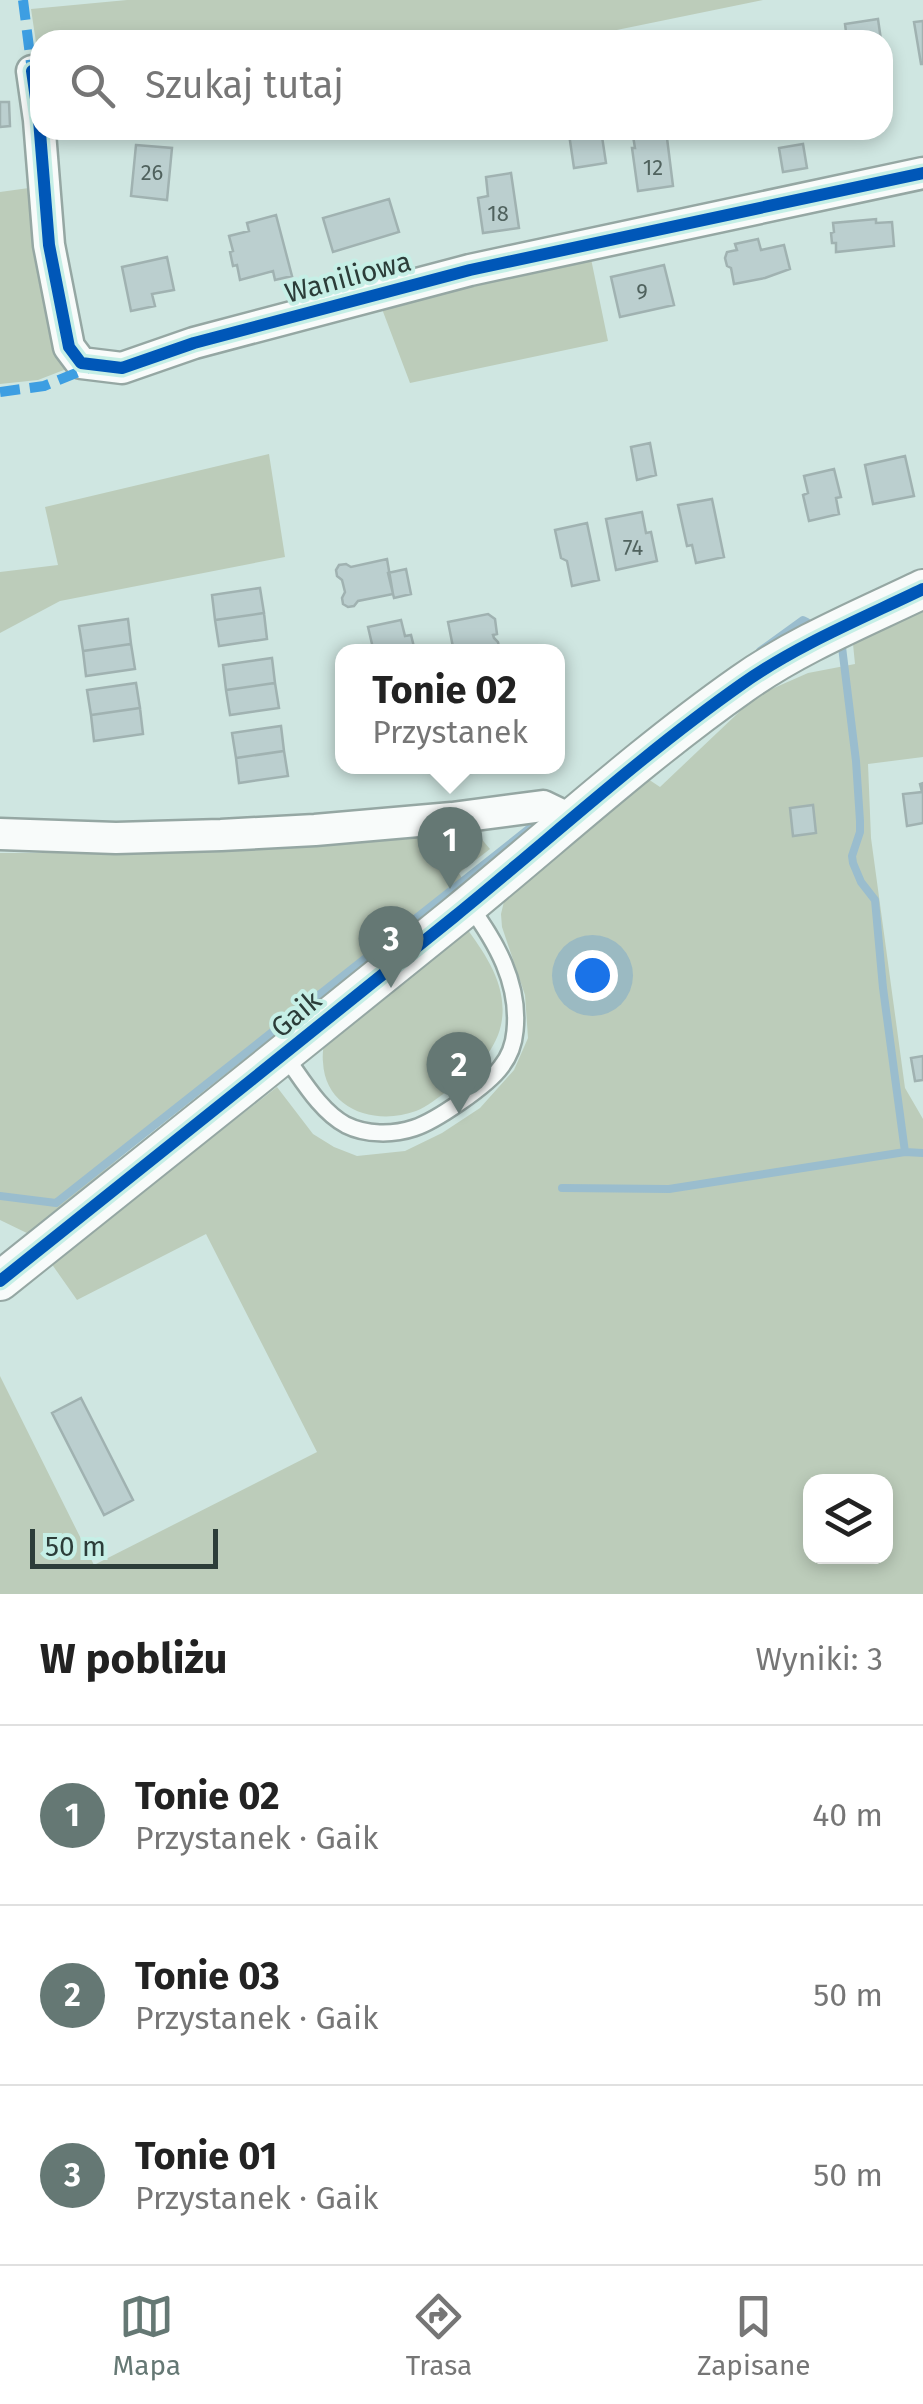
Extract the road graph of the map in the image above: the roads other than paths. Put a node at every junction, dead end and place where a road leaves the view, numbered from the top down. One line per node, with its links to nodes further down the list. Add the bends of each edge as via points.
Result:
1 (40, 140): 2 (street, Waniliowa, via 48,245 70,347 81,363 122,368 470,270)
2 (923, 173)
3 (923, 589): 4 (street, Gaik, via 745,682)
4 (572, 820): 5 (street, via 543,806 221,835); 6 (street, Gaik)
5 (0, 834)
6 (469, 905): 7 (street, Gaik); 7 (lane, via 499,950 513,994 511,1049 492,1078 416,1128 369,1132 338,1119)
7 (284, 1056): 8 (street, Gaik)
8 (0, 1281)

